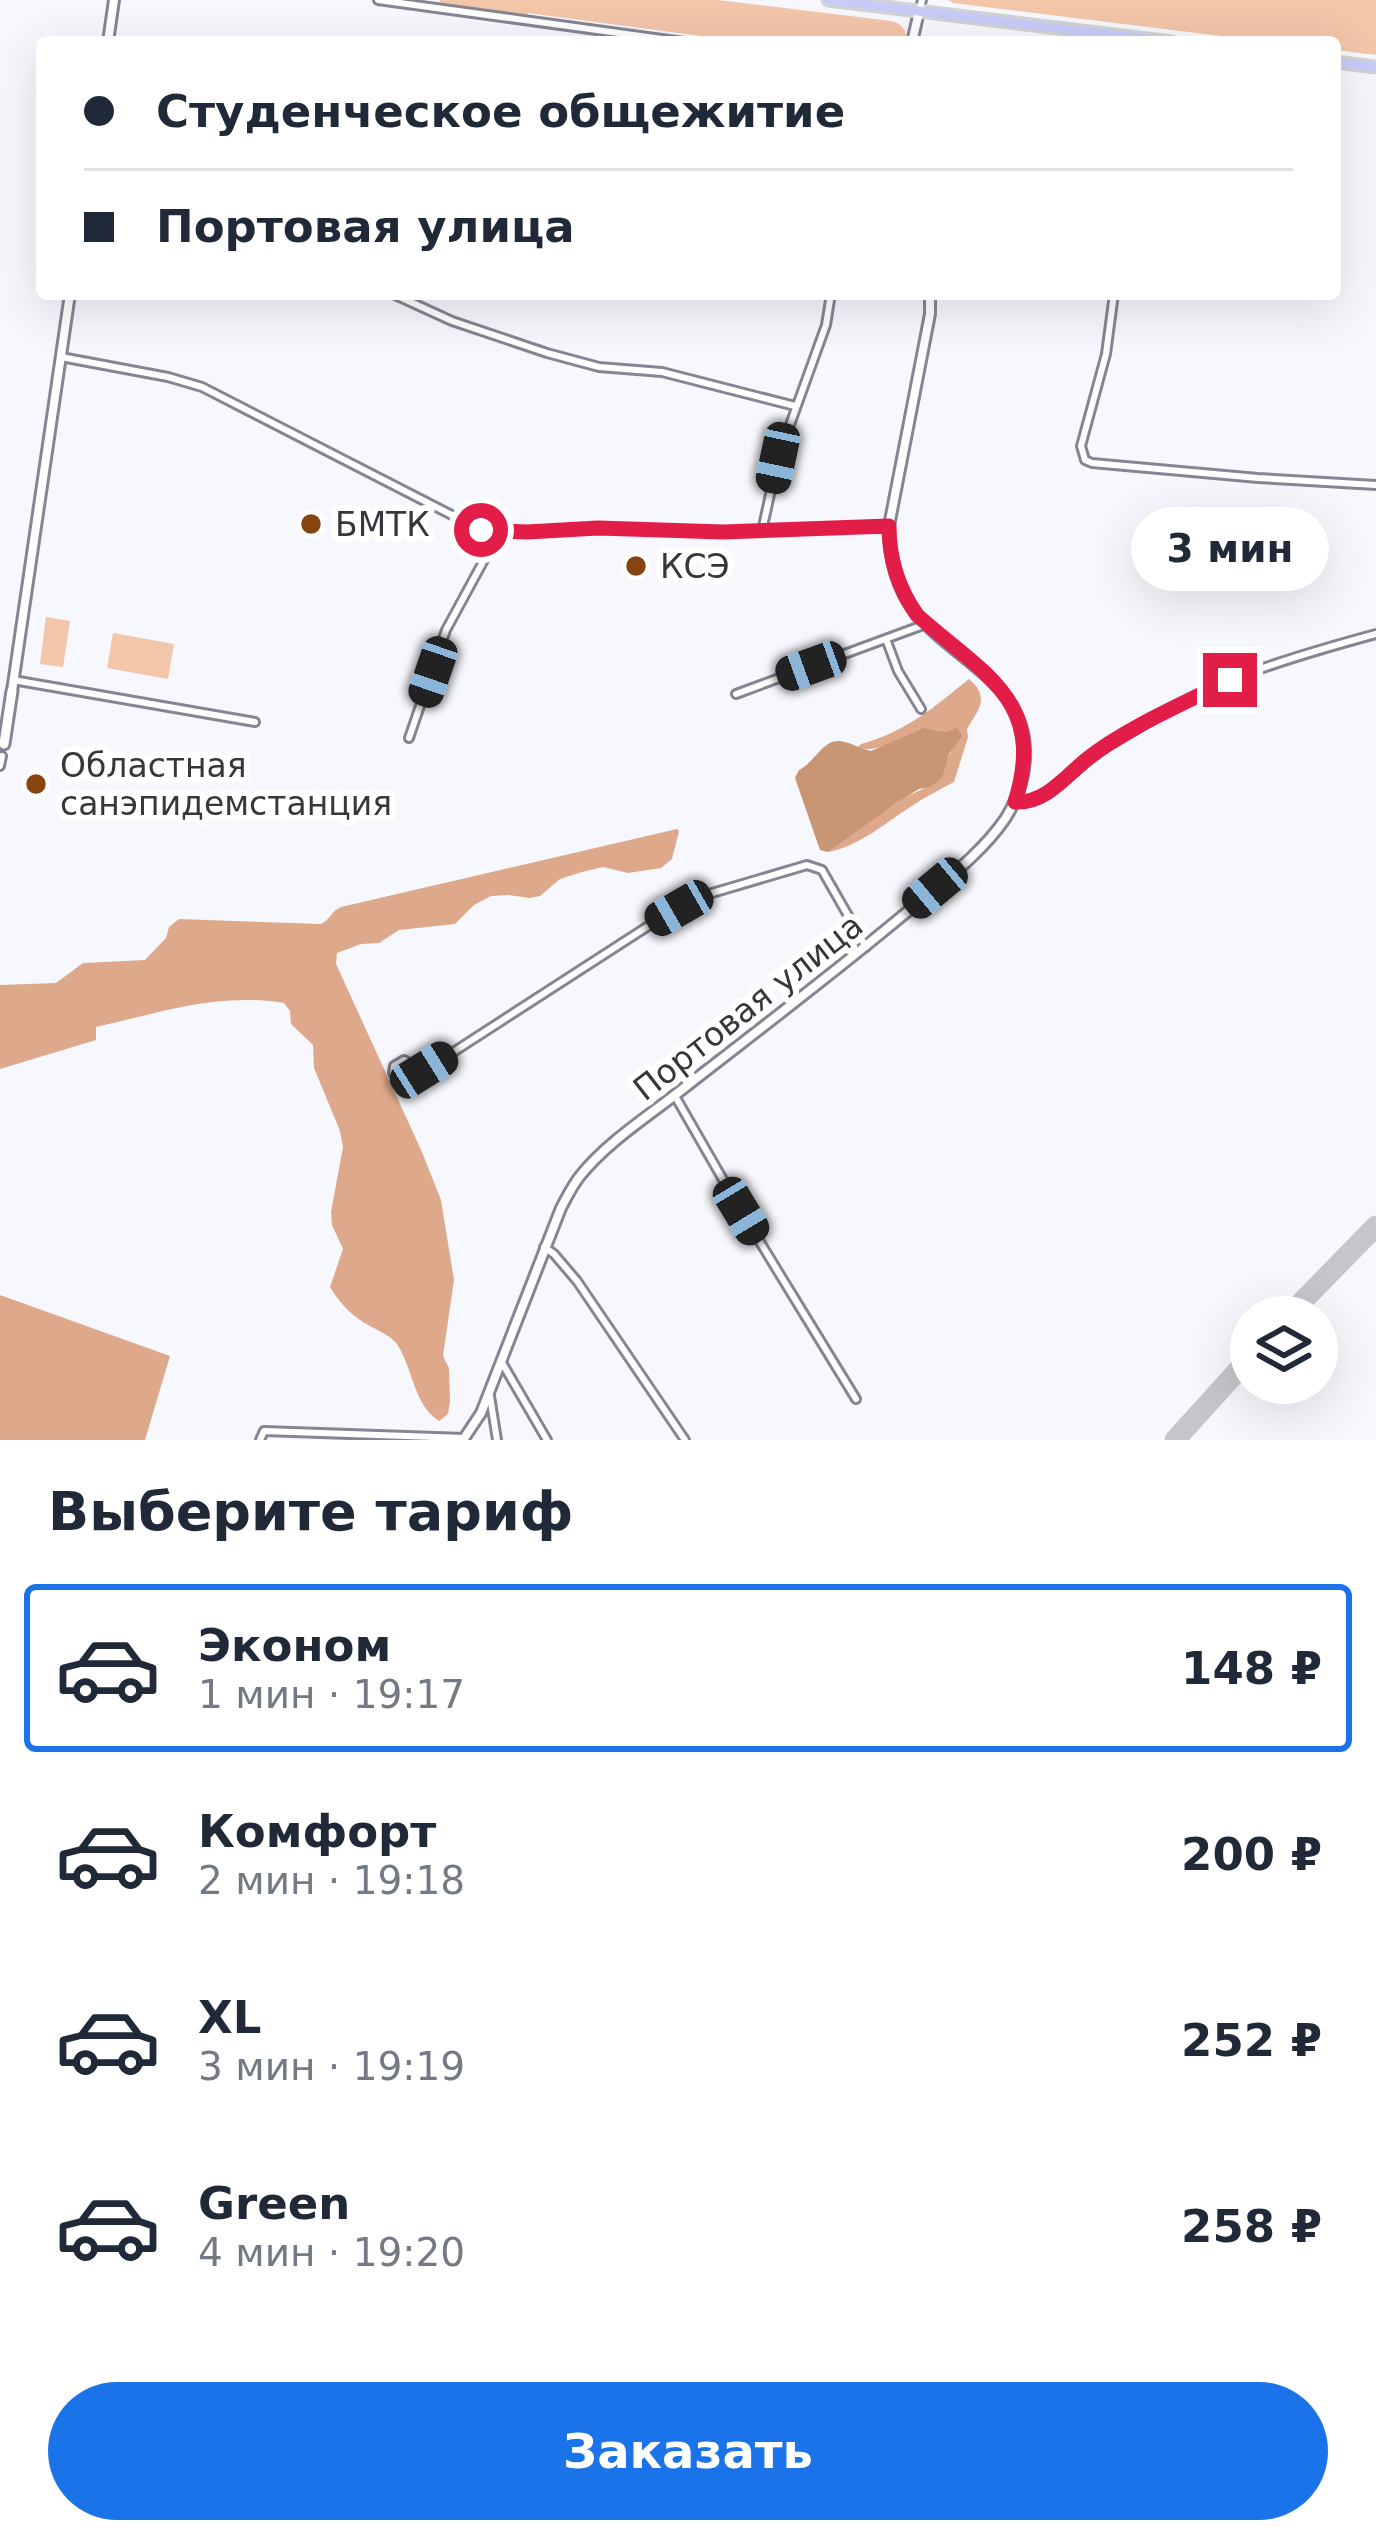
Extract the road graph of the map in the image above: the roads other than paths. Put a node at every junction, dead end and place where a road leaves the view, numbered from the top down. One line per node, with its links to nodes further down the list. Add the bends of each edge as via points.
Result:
1 (114, 0): 5 (street)
2 (378, 0): 6 (street)
3 (827, 0): 4 (main road)
4 (920, 6): 7 (street); 8 (main road)
5 (109, 36)
6 (640, 36)
7 (914, 36)
8 (1130, 36)
9 (1341, 63): 10 (main road)
10 (1376, 67)
11 (69, 300): 16 (street)
12 (406, 300): 17 (street, via 547,353)
13 (830, 300): 17 (street)
14 (931, 300): 19 (street)
15 (1113, 300): 18 (street, via 1081,446 1085,460)
16 (61, 357): 21 (street, via 202,387); 25 (street)
17 (795, 406): 20 (street)
18 (1376, 485)
19 (889, 526): 20 (street); 22 (street, via 897,579)
20 (762, 530): 21 (street)
21 (493, 532): 30 (street, via 446,630)
22 (926, 624): 24 (street); 32 (street, via 1011,704 1025,740)
23 (1376, 634): 32 (street, Портовая улица, via 1230,680 1091,755 1042,797)
24 (886, 638): 26 (street); 28 (street)
25 (12, 686): 27 (main road); 29 (street); 31 (main road)
26 (736, 694)
27 (0, 709)
28 (921, 710)
29 (255, 722)
30 (409, 738)
31 (1, 751)
32 (1015, 802): 33 (street, Портовая улица, via 969,859)
33 (866, 946): 34 (street, via 822,870 807,865 702,896); 35 (street, Портовая улица)
34 (424, 1070): 34 (street, via 406,1080 393,1073 404,1060)
35 (675, 1096): 36 (street, Портовая улица, via 579,1177); 39 (street)
36 (544, 1247): 37 (street, Портовая улица); 44 (street, via 577,1281)
37 (501, 1361): 38 (street, Портовая улица); 43 (street)
38 (489, 1392): 40 (street, Портовая улица); 42 (street)
39 (856, 1399)
40 (463, 1439): 41 (street, via 263,1431)
41 (260, 1440)
42 (497, 1440)
43 (547, 1440)
44 (685, 1440)

